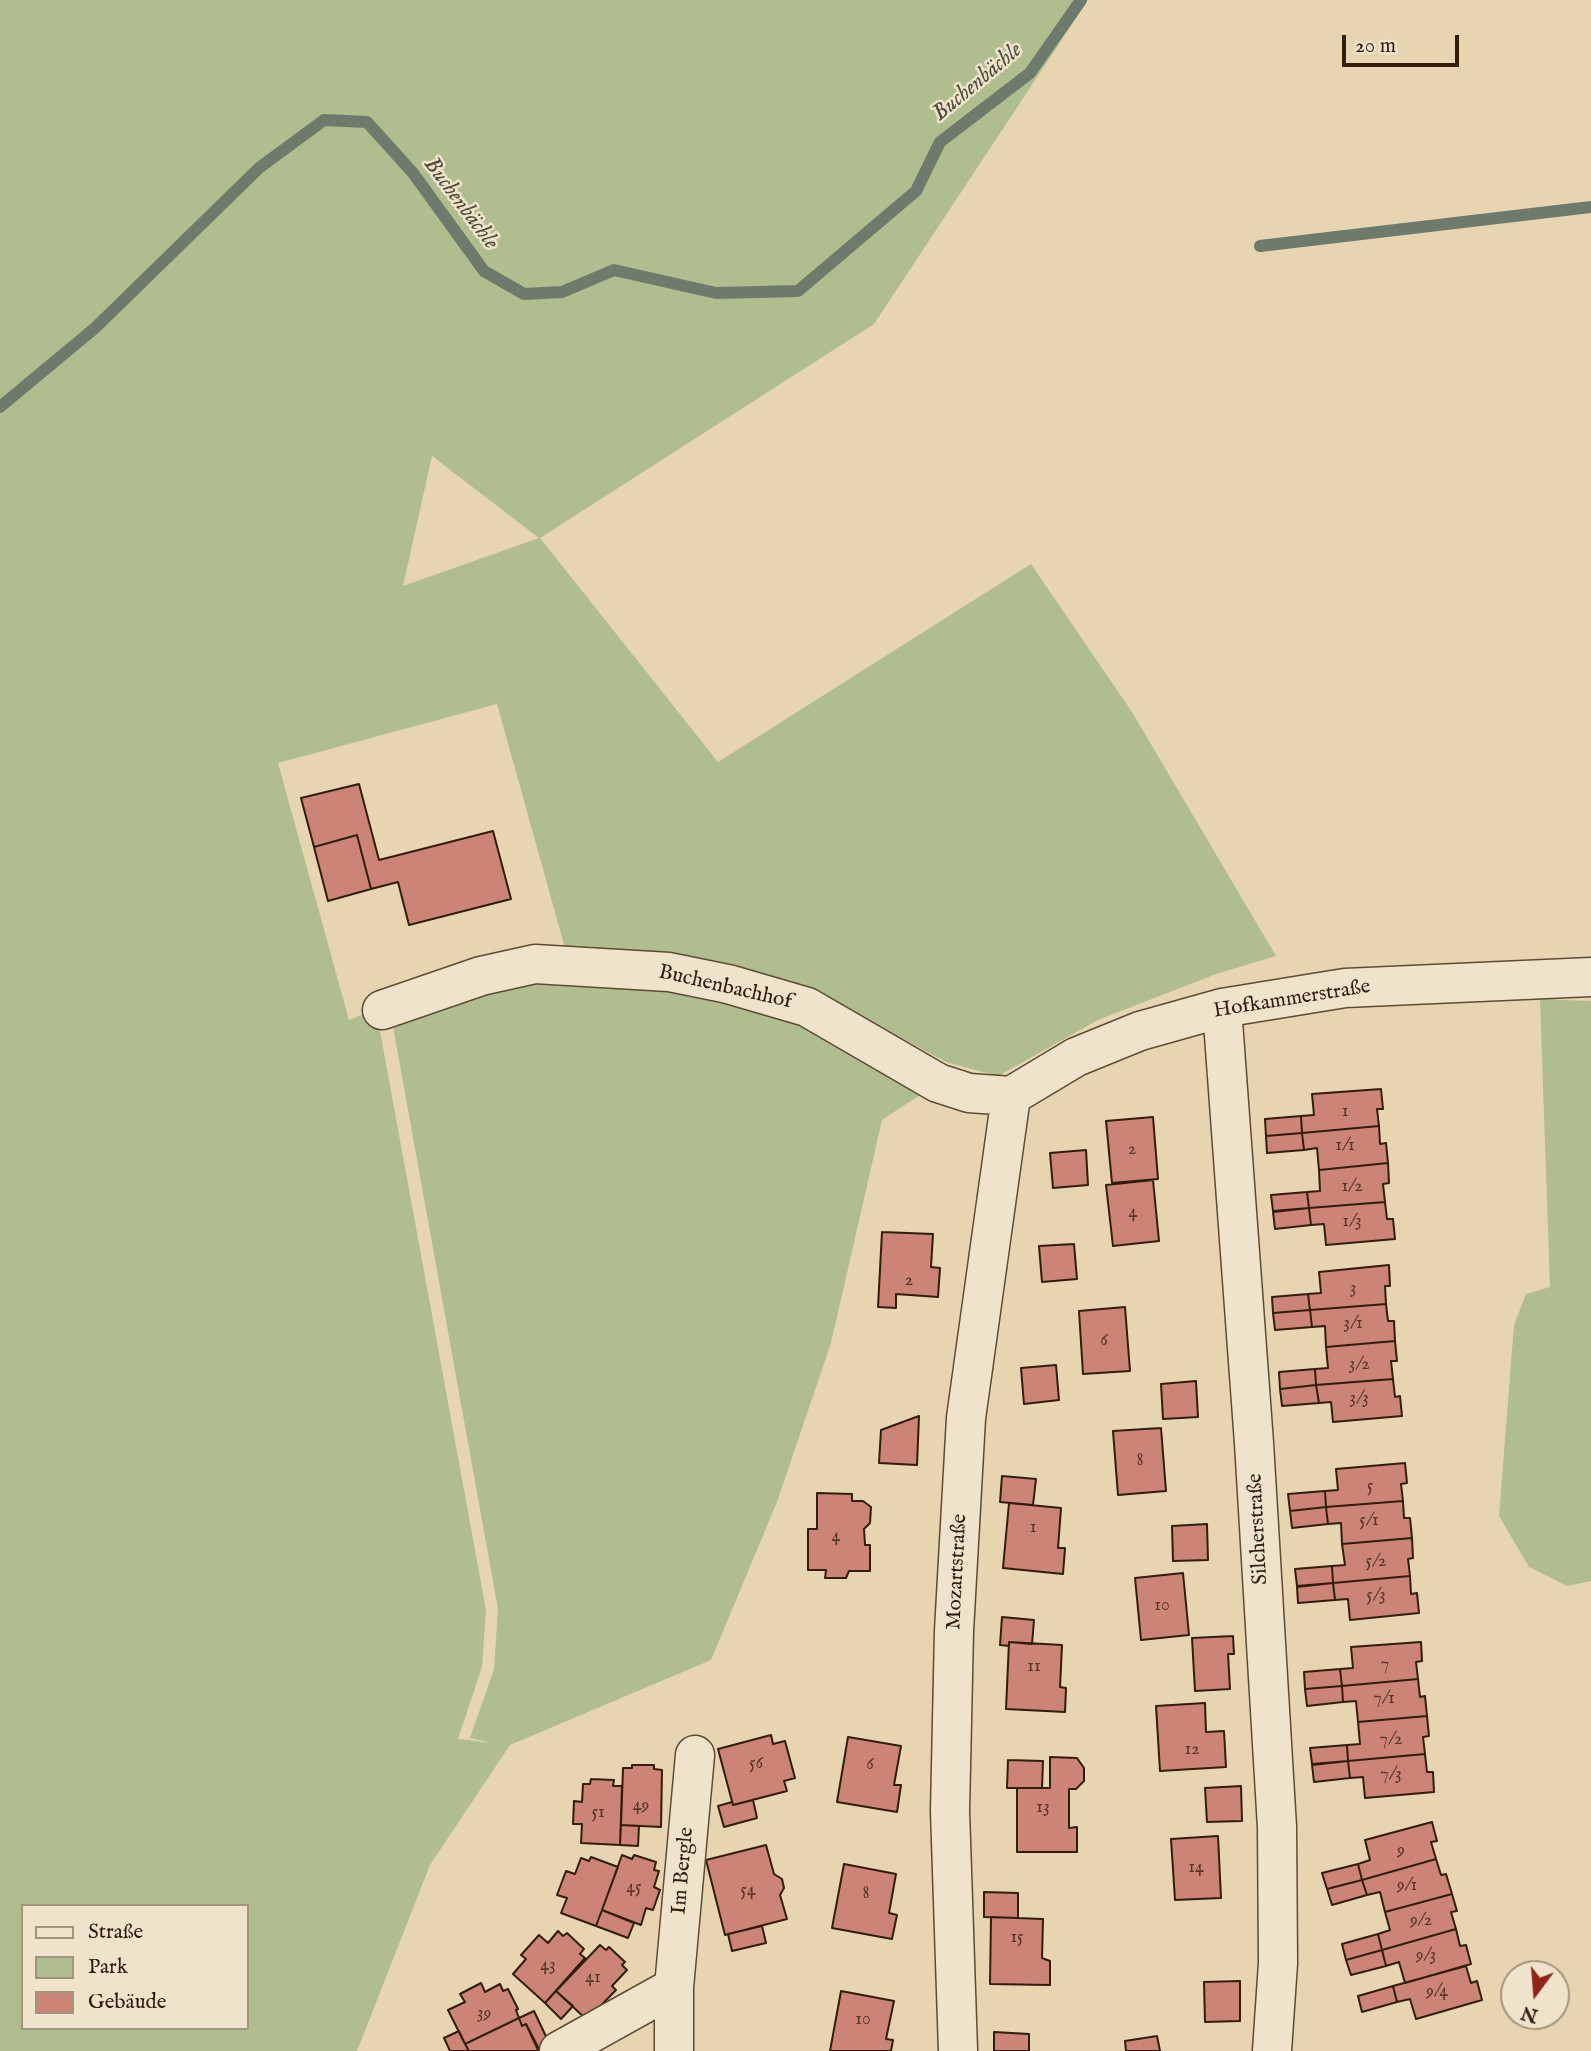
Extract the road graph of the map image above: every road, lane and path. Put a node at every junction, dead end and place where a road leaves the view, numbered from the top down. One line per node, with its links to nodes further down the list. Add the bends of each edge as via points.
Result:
1 (1591, 977): 2 (street, Hofkammerstraße, via 1345,988)
2 (1222, 1008): 4 (street, Hofkammerstraße, via 1140,1031 1076,1057); 10 (street, Silcherstraße, via 1277,1827 1278,1963)
3 (382, 1010): 4 (street, Buchenbachhof, via 481,976 535,964 669,972 807,1007 938,1083 969,1093)
4 (1011, 1097): 9 (street, Mozartstraße, via 966,1418 954,1631 950,1811)
5 (695, 1755): 6 (street, Im Bergle)
6 (674, 1987): 7 (street); 8 (street, Im Bergle)
7 (559, 2051)
8 (674, 2051)
9 (958, 2051)
10 (1272, 2051)

